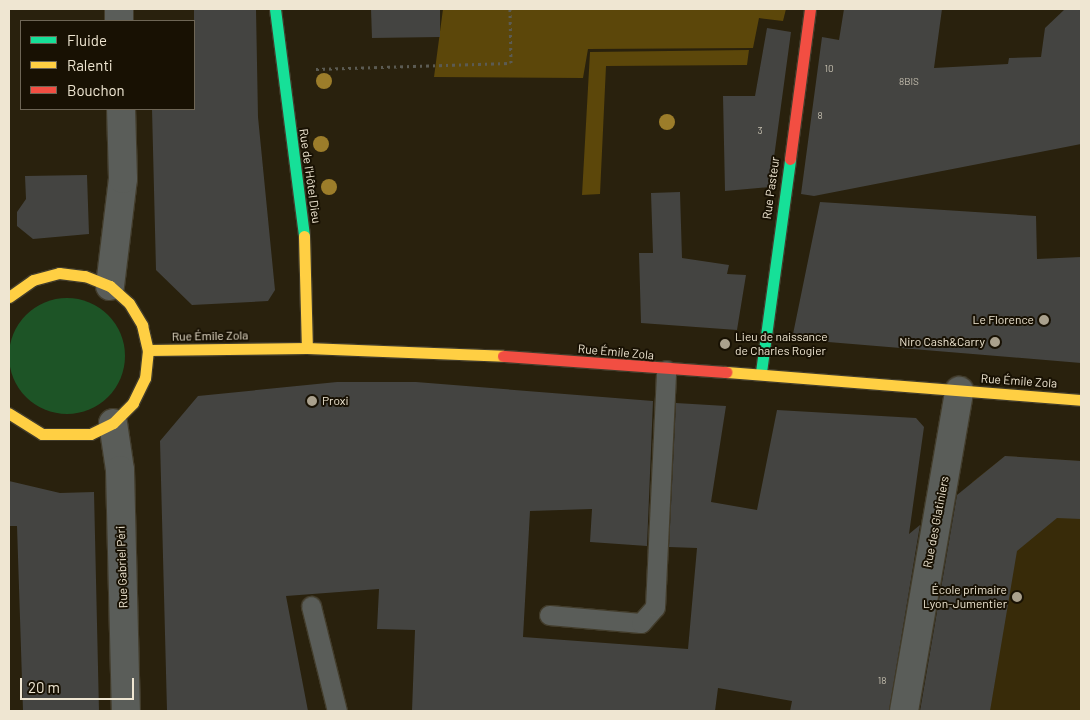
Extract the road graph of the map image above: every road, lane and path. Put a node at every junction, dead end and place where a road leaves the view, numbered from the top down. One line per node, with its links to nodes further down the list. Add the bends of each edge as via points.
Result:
1 (275, 9): 4 (street, Rue de l'Hôtel Dieu)
2 (510, 9): 4 (path, via 511,63)
3 (810, 9): 11 (street, Rue Pasteur)
4 (280, 70): 8 (street, Rue de l'Hôtel Dieu, via 302,210)
5 (121, 110): 6 (street, via 123,179)
6 (110, 286): 7 (street, via 85,276 59,273 33,280); 9 (street, via 129,303 142,325)
7 (9, 296)
8 (307, 348): 9 (street, Rue Émile Zola); 10 (street, Rue Émile Zola, via 484,354)
9 (148, 350): 15 (street, via 145,378 133,403)
10 (666, 370): 11 (street, Rue Émile Zola); 17 (lane, via 654,607 641,623)
11 (761, 372): 12 (street, Rue Émile Zola)
12 (959, 391): 13 (street, Rue Émile Zola); 20 (street, Rue des Glatiniers)
13 (1081, 400)
14 (9, 413): 15 (street, via 42,434 67,437 90,434)
15 (112, 423): 18 (street, Rue Gabriel Péri, via 120,470)
16 (311, 606): 19 (lane)
17 (549, 615)
18 (126, 711)
19 (337, 711)
20 (904, 711)

